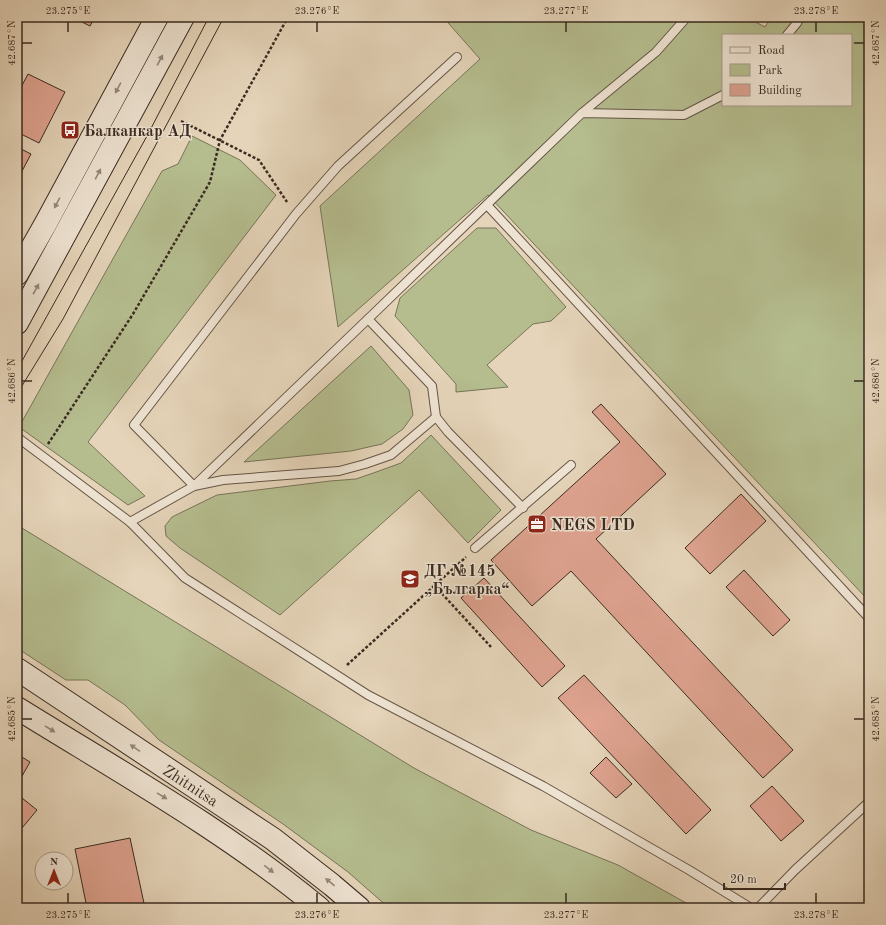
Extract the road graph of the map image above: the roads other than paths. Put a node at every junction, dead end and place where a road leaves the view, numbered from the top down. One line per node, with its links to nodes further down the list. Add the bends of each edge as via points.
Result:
1 (157, 17): 10 (street, one-way to 10)
2 (183, 17): 12 (street, one-way to 2)
3 (687, 17): 8 (lane, via 656,52)
4 (800, 17): 5 (lane)
5 (788, 34)
6 (457, 57): 16 (lane, via 338,166 296,214 134,425)
7 (722, 96): 8 (lane, via 684,116)
8 (582, 113): 9 (lane)
9 (487, 205): 11 (lane); 20 (lane)
10 (17, 274)
11 (368, 319): 13 (lane, via 432,386); 16 (lane)
12 (17, 323)
13 (436, 417): 16 (lane, via 391,455 365,464 339,471 222,480); 17 (lane)
14 (17, 437): 18 (lane)
15 (571, 465): 17 (lane)
16 (194, 486): 18 (lane)
17 (523, 508): 19 (lane)
18 (130, 522): 26 (lane, via 185,578 368,695 543,786)
19 (475, 548)
20 (869, 618)
21 (17, 669): 25 (street, Zhitnitsa, one-way to 21, via 273,839)
22 (17, 708): 24 (street, Zhitnitsa, one-way to 24, via 191,815 255,859)
23 (869, 802): 27 (lane)
24 (319, 908)
25 (359, 908)
26 (751, 908)
27 (758, 908)

